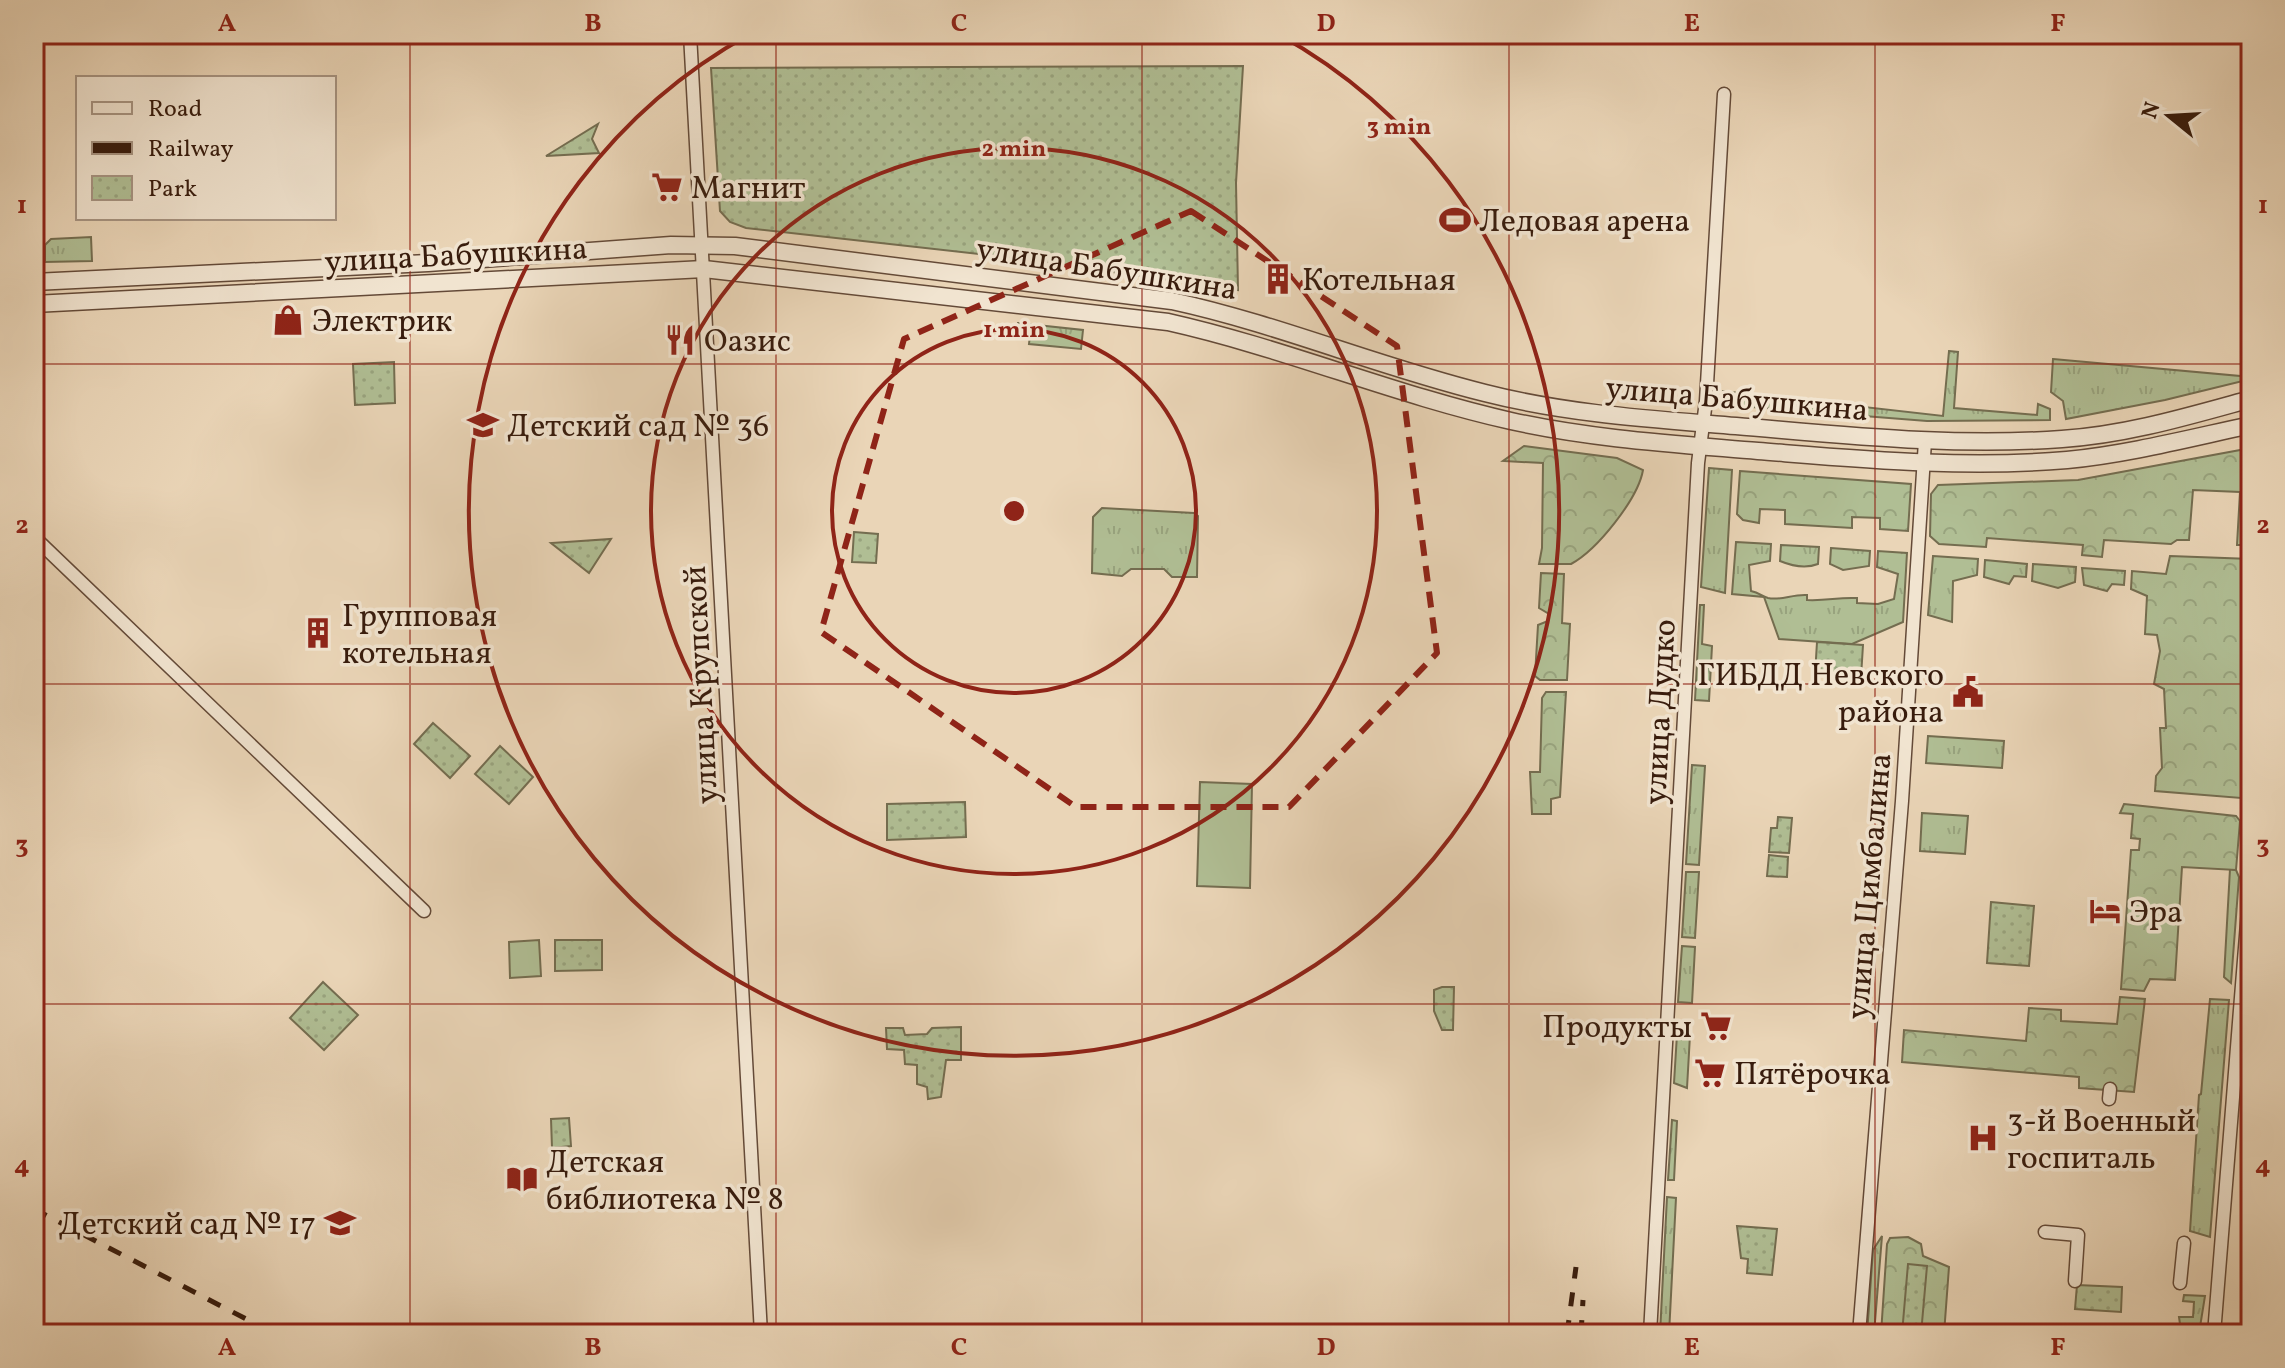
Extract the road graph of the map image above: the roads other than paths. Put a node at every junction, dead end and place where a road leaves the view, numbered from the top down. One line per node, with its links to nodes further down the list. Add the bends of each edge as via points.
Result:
1 (690, 34): 3 (street, улица Крупской)
2 (1724, 94): 8 (street, улица Дудко)
3 (702, 245): 4 (street, улица Крупской); 5 (street, улица Бабушкина); 8 (street, улица Бабушкина, via 1172,301 1240,316 1485,394 1569,410)
4 (704, 269): 6 (street, улица Бабушкина); 11 (street, улица Бабушкина, via 1168,322 1233,336 1512,421); 20 (street, улица Крупской)
5 (34, 282)
6 (34, 304)
7 (2251, 399): 10 (street, улица Бабушкина, via 2083,437)
8 (1703, 423): 10 (street, улица Бабушкина); 11 (street, улица Дудко)
9 (2251, 425): 12 (street, улица Бабушкина, via 2086,458)
10 (1925, 441): 12 (street, улица Цимбалина)
11 (1700, 446): 12 (street, улица Бабушкина); 21 (street, улица Дудко)
12 (1924, 462): 22 (street, улица Цимбалина)
13 (34, 537): 15 (street)
14 (2251, 873): 23 (street)
15 (424, 911)
16 (2045, 1232): 18 (street, via 2078,1235)
17 (2184, 1243): 19 (street)
18 (2075, 1281)
19 (2180, 1283)
20 (761, 1334)
21 (1650, 1334)
22 (1859, 1334)
23 (2214, 1334)

